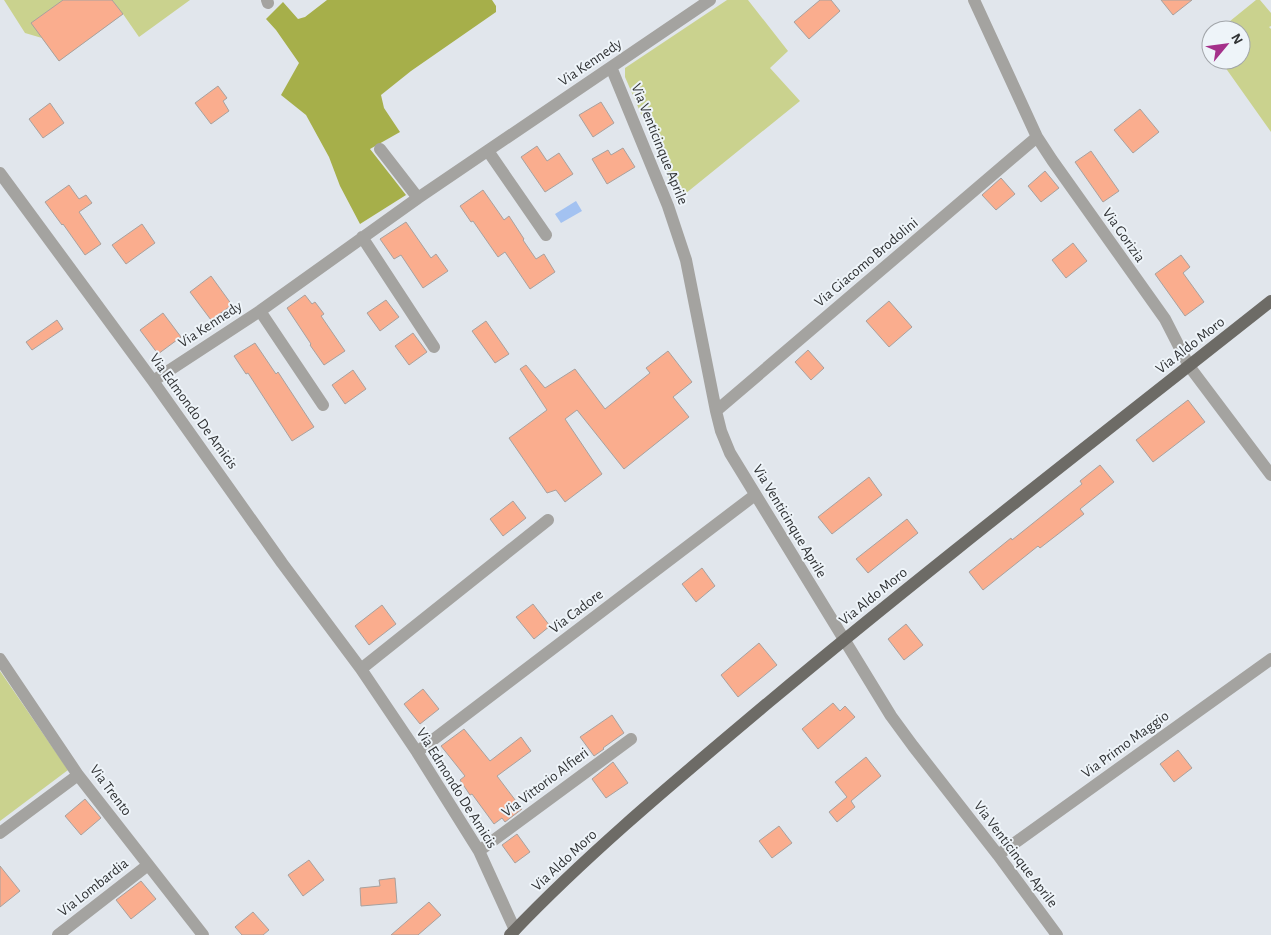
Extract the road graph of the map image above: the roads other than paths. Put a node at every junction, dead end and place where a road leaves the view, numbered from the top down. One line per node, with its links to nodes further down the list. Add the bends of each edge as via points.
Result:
1 (710, 0): 3 (street, Via Kennedy)
2 (974, 0): 4 (street, Via Gorizia)
3 (610, 67): 6 (street, Via Kennedy); 17 (street, Via Venticinque Aprile, via 668,206 686,260)
4 (1037, 137): 14 (street, Via Gorizia, via 1165,319); 17 (street, Via Giacomo Brodolini)
5 (380, 149): 8 (street)
6 (488, 151): 8 (street, Via Kennedy); 9 (street)
7 (0, 173): 15 (street, Via Edmondo De Amicis)
8 (418, 198): 10 (street, Via Kennedy)
9 (546, 235)
10 (362, 237): 12 (street, Via Kennedy); 13 (street)
11 (1271, 301): 14 (main road, Via Aldo Moro)
12 (260, 311): 15 (street, Via Kennedy); 16 (street, Via Kennedy)
13 (434, 347)
14 (1189, 366): 18 (street, Via Gorizia); 21 (main road, Via Aldo Moro)
15 (153, 381): 24 (street, Via Edmondo De Amicis)
16 (323, 405)
17 (716, 411): 19 (street, Via Venticinque Aprile, via 730,453)
18 (1271, 475)
19 (754, 495): 21 (street, Via Venticinque Aprile); 26 (street, Via Cadore)
20 (548, 520): 24 (street)
21 (844, 640): 30 (street, Via Venticinque Aprile, via 913,746); 32 (main road, Via Aldo Moro, via 637,815)
22 (1271, 658): 30 (street, Via Primo Maggio)
23 (0, 659): 27 (street, Via Trento)
24 (361, 669): 26 (street, Via Edmondo De Amicis)
25 (631, 739): 29 (street, Via Vittorio Alfieri)
26 (417, 752): 29 (street, Via Edmondo De Amicis)
27 (78, 775): 28 (street); 31 (street, Via Trento)
28 (0, 833)
29 (479, 852): 32 (street, Via Edmondo De Amicis)
30 (998, 855): 35 (street, Via Venticinque Aprile)
31 (148, 865): 33 (street, Via Lombardia); 34 (street, Via Trento)
32 (512, 932)
33 (58, 935)
34 (203, 935)
35 (1057, 935)

